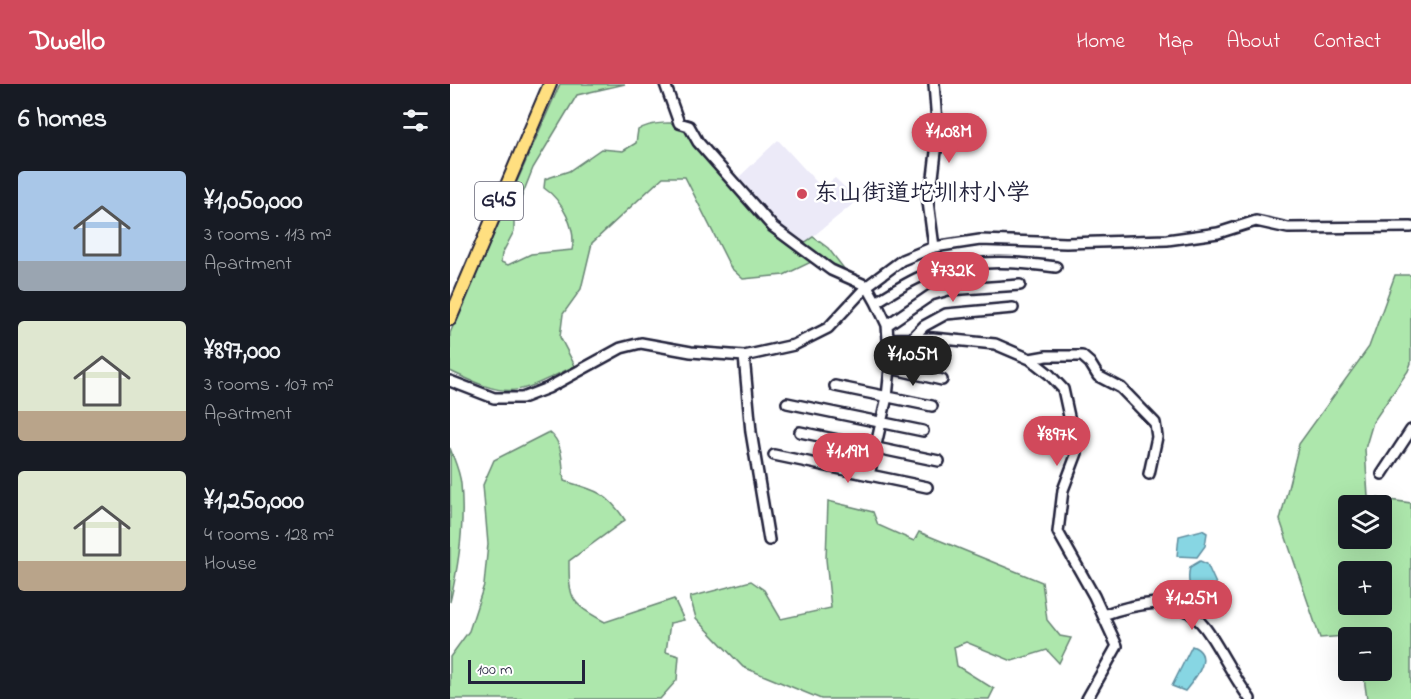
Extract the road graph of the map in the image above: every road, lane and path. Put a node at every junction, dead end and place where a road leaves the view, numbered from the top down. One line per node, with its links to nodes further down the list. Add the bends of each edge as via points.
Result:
1 (541, 84): 10 (highway, G45)
2 (550, 84): 13 (highway, G45)
3 (665, 84): 9 (street, via 679,123 688,126 759,213 831,270)
4 (934, 84): 6 (street, via 938,135 927,194)
5 (1411, 227): 6 (street, via 1288,228 1256,221 1218,233 1167,240 1066,243 980,240)
6 (934, 247): 9 (street, via 902,260)
7 (1056, 267): 11 (street, via 997,263 957,266 930,273)
8 (1020, 285): 14 (street, via 948,290 931,295)
9 (867, 286): 11 (street); 17 (street, via 828,328 794,345)
10 (450, 299)
11 (876, 302): 14 (street)
12 (1013, 308): 16 (street, via 946,314 924,326)
13 (450, 319)
14 (887, 325): 15 (street)
15 (889, 339): 16 (street); 19 (street)
16 (911, 339): 18 (street, via 995,344)
17 (744, 356): 21 (street, via 641,343 621,348 522,398 494,398); 37 (street)
18 (1030, 359): 33 (street, via 1082,357 1098,376 1126,393 1155,423 1157,437); 38 (street, via 1063,389 1077,453 1063,490 1058,532)
19 (890, 368): 20 (street); 23 (street)
20 (942, 380)
21 (450, 381)
22 (835, 386): 23 (street)
23 (887, 397): 25 (street); 26 (street)
24 (787, 404): 26 (street)
25 (932, 406)
26 (879, 423): 28 (street); 30 (street)
27 (1411, 430): 34 (street)
28 (923, 431)
29 (800, 432): 30 (street)
30 (875, 447): 32 (street); 35 (street)
31 (774, 455): 35 (street)
32 (939, 461)
33 (1149, 474)
34 (1382, 474)
35 (869, 475): 36 (street)
36 (927, 487)
37 (769, 540)
38 (1103, 615): 39 (street, via 1117,646); 40 (street, via 1154,604 1190,610 1204,622)
39 (1087, 699)
40 (1250, 699)

